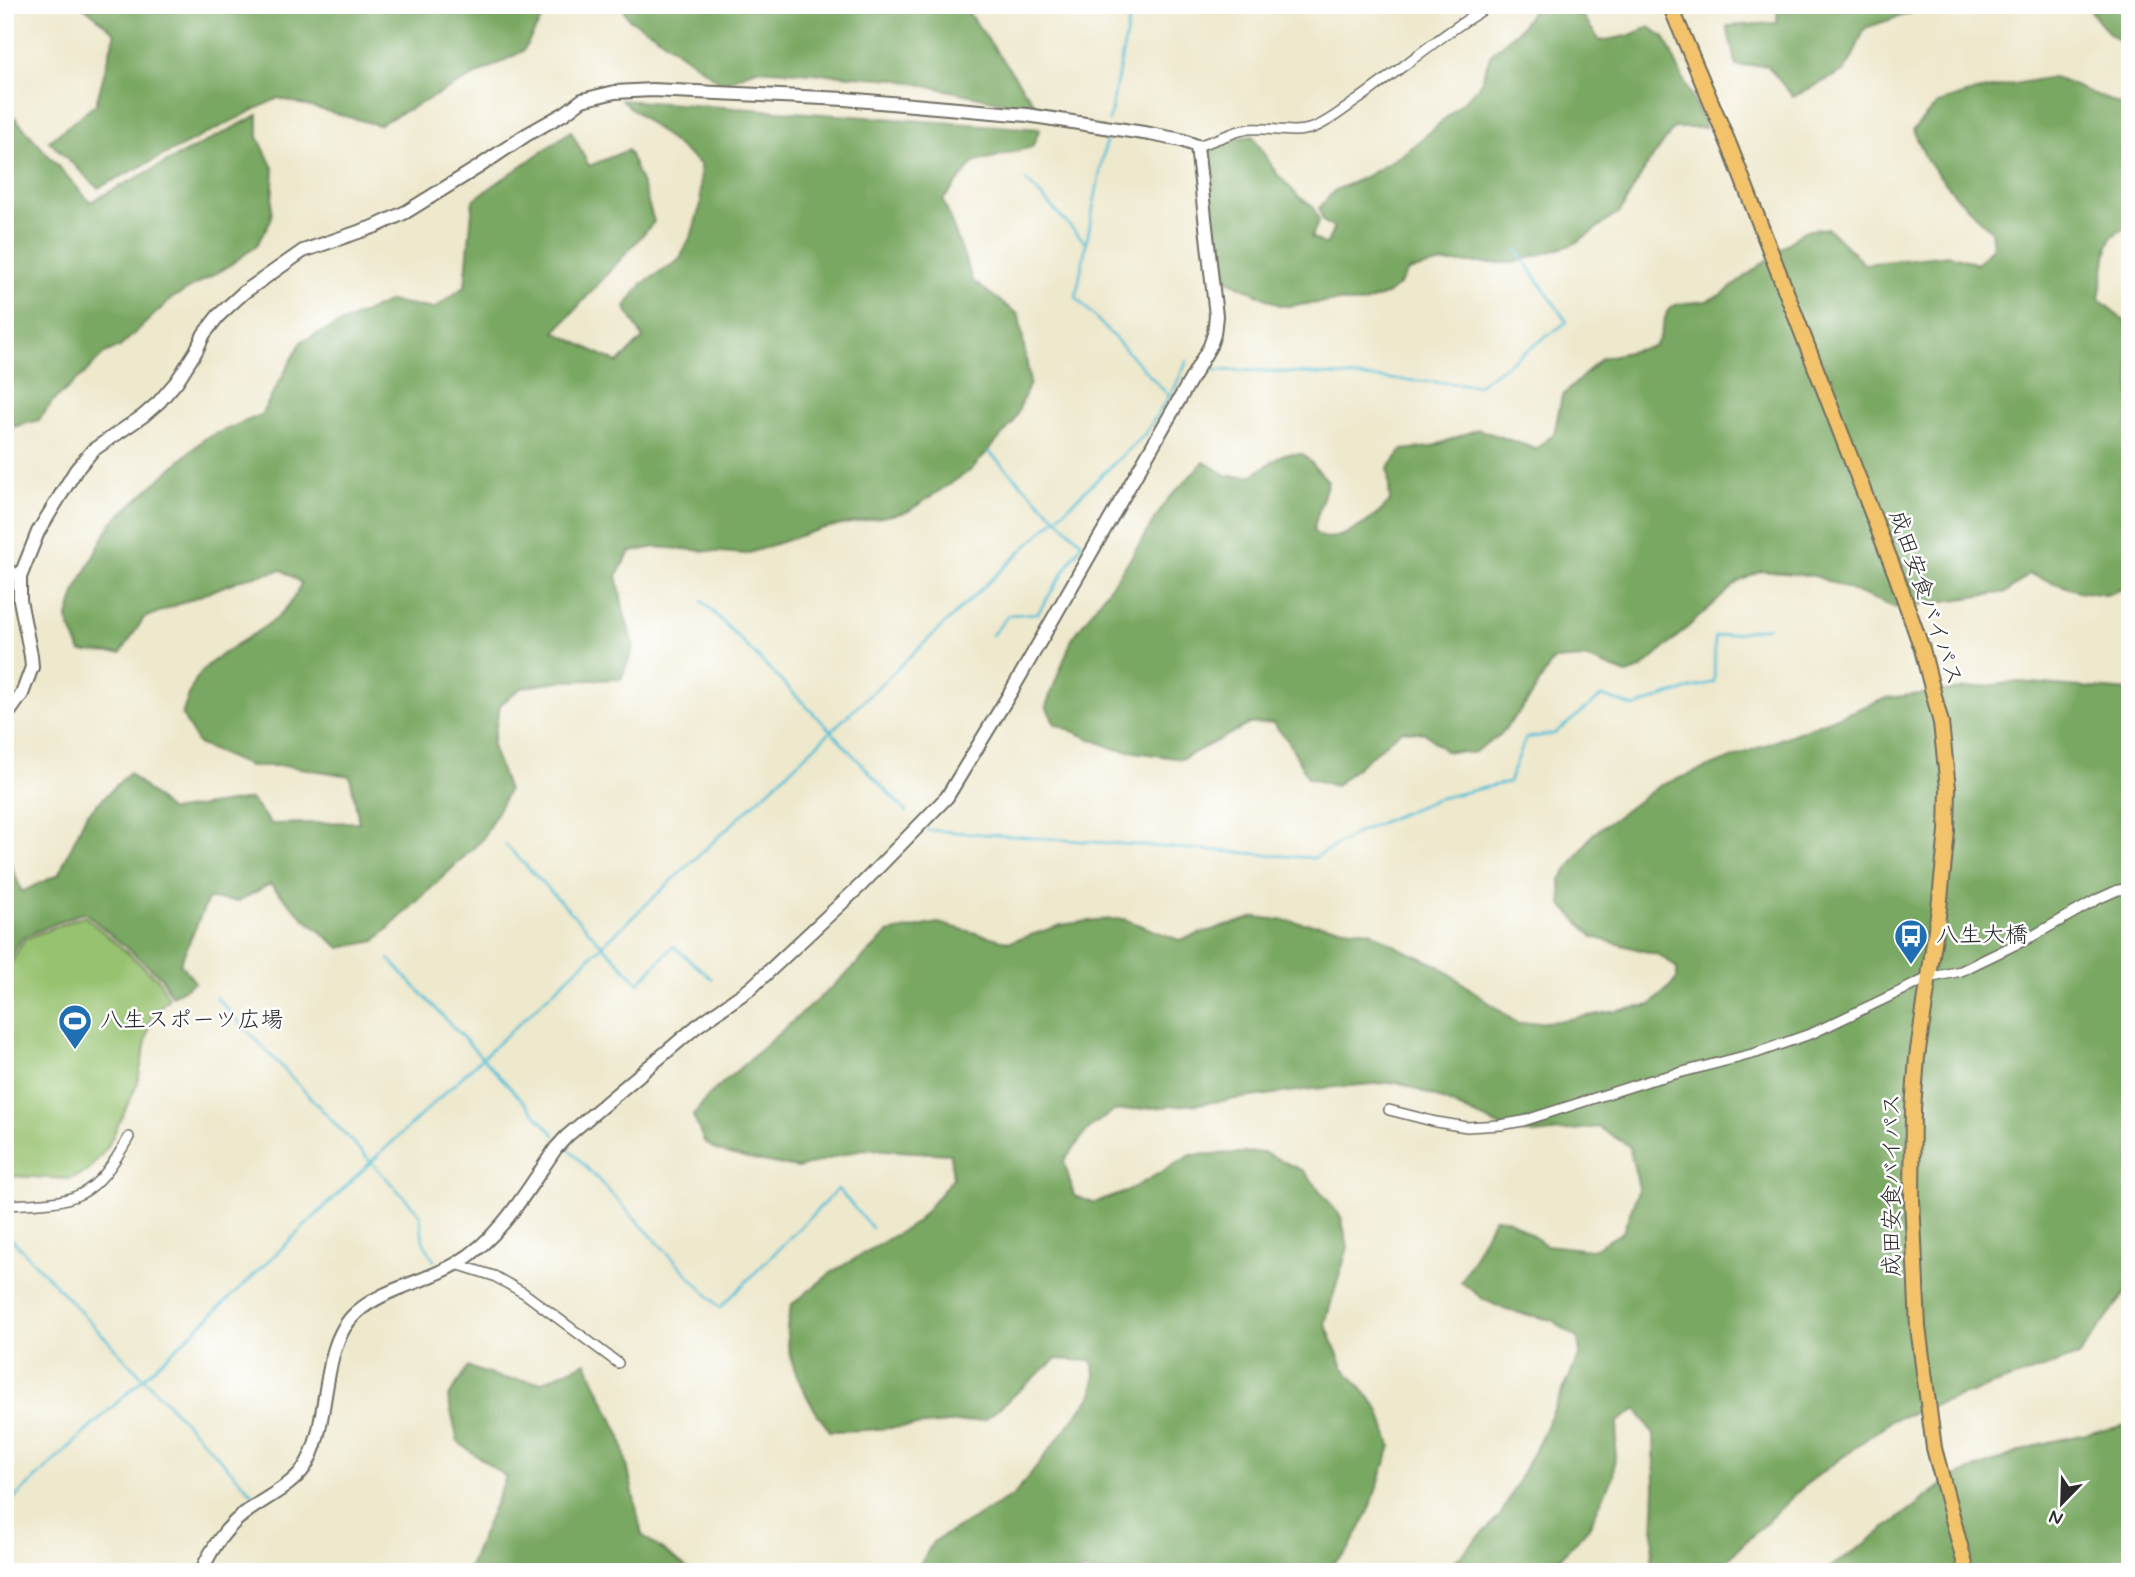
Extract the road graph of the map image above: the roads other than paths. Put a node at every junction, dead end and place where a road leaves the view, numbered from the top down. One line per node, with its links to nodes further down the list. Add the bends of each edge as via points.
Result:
1 (1491, 5): 3 (street, via 1328,120 1289,131 1246,130)
2 (1670, 5): 8 (main road, 成田安食バイパス, via 1896,575 1930,677 1948,788 1946,844)
3 (1197, 146): 5 (street, via 1027,115 845,99 652,90 582,100 405,212 303,251 243,293 204,334 159,402 93,450 76,470 38,532); 12 (street, via 1216,316 1210,346 947,797 751,988 696,1026 567,1136 497,1232)
4 (5, 565): 5 (street)
5 (20, 577): 6 (street, via 32,667 22,694)
6 (5, 713)
7 (2130, 889): 8 (street, via 2098,899 1961,971)
8 (1928, 978): 9 (street, via 1802,1037 1523,1121 1467,1127); 15 (main road, 成田安食バイパス, via 1917,1057 1912,1151 1918,1328 1934,1448)
9 (1389, 1110)
10 (129, 1137): 11 (street, via 106,1174 79,1195 44,1204)
11 (5, 1205)
12 (456, 1264): 13 (street, via 494,1276 524,1293); 14 (street, via 376,1300 345,1325 331,1359 313,1450 303,1468 223,1532)
13 (618, 1363)
14 (201, 1572)
15 (1967, 1572)

